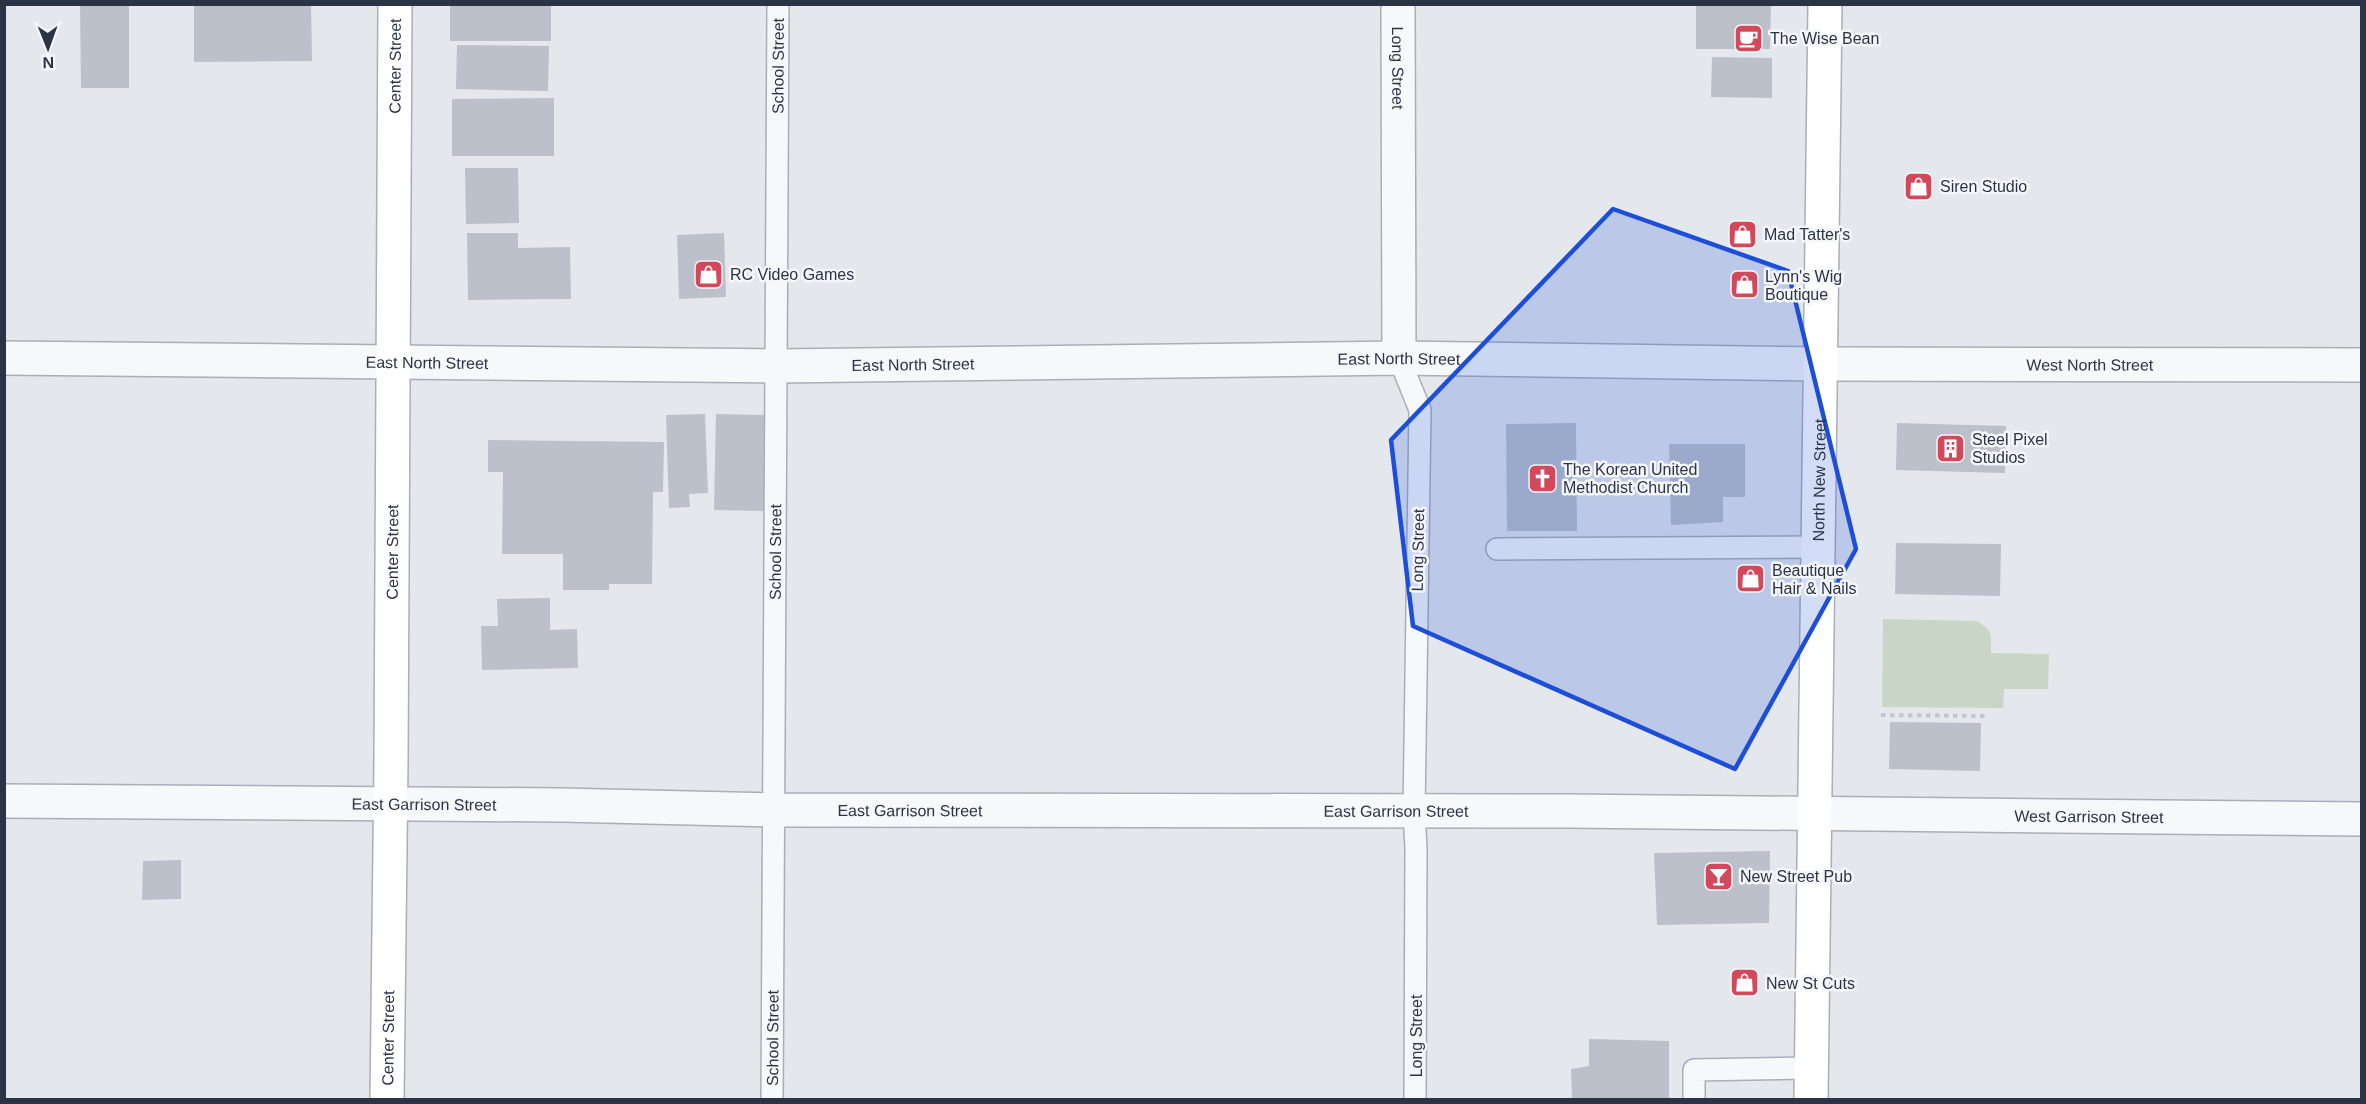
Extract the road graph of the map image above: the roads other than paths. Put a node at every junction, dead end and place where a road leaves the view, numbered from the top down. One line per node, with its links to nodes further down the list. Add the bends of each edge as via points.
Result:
1 (395, 4): 7 (main road, Center Street)
2 (778, 4): 10 (lane, School Street)
3 (1398, 4): 6 (street, Long Street)
4 (1825, 4): 8 (main road, North New Street)
5 (4, 358): 7 (street, East North Street)
6 (1399, 358): 8 (street, East North Street); 10 (street, East North Street); 16 (lane, Long Street, via 1420,410)
7 (394, 360): 10 (street, East North Street); 14 (main road, Center Street)
8 (1821, 364): 9 (street, West North Street); 11 (main road, North New Street)
9 (2361, 365)
10 (777, 366): 15 (lane, School Street)
11 (1818, 547): 12 (lane); 17 (main road, North New Street)
12 (1497, 549)
13 (4, 801): 14 (street, East Garrison Street)
14 (391, 803): 15 (street, East Garrison Street); 20 (main road, Center Street)
15 (775, 810): 16 (street, East Garrison Street); 21 (lane, School Street)
16 (1414, 811): 17 (street, East Garrison Street); 22 (lane, Long Street)
17 (1815, 813): 18 (street, West Garrison Street); 19 (main road, North New Street)
18 (2361, 819)
19 (1811, 1084): 23 (lane, via 1694,1070)
20 (387, 1100)
21 (772, 1100)
22 (1415, 1100)
23 (1694, 1100)

